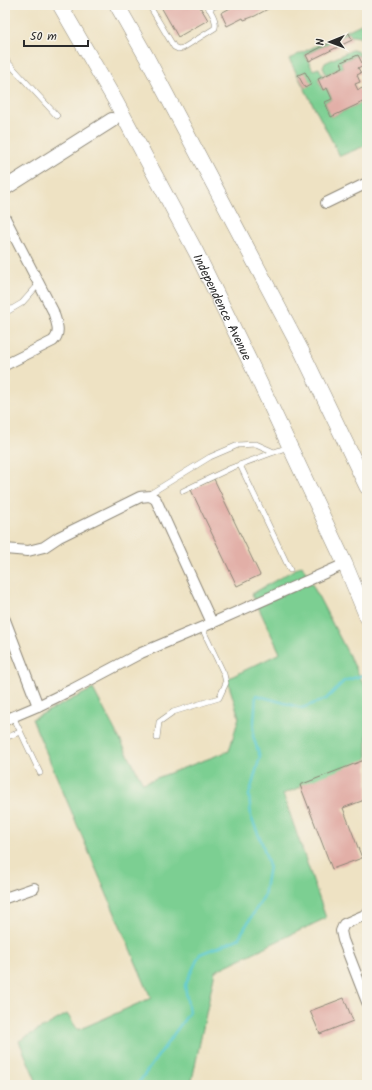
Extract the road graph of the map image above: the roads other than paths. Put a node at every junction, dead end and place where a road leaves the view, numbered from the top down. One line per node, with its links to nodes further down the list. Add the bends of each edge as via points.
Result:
1 (60, 5): 16 (main road, Independence Avenue, via 116,102 196,252)
2 (117, 5): 19 (main road, via 302,352)
3 (150, 5): 5 (lane, via 174,47 178,49 215,28 215,20)
4 (217, 5): 5 (lane)
5 (208, 7)
6 (5, 59): 7 (lane)
7 (57, 116)
8 (112, 120): 10 (street)
9 (367, 183): 11 (street)
10 (5, 188)
11 (326, 203)
12 (5, 218): 13 (street)
13 (39, 284): 14 (lane, via 22,303); 15 (street, via 53,311 57,337)
14 (5, 313)
15 (5, 365)
16 (289, 447): 17 (lane); 23 (main road, Independence Avenue)
17 (274, 452): 18 (lane); 21 (lane, via 256,444 238,445 210,457)
18 (240, 465): 20 (lane); 24 (lane)
19 (367, 487)
20 (183, 491)
21 (147, 496): 22 (street, via 140,496 44,546 28,551); 27 (street, via 156,500)
22 (5, 549)
23 (345, 564): 25 (main road, Independence Avenue); 27 (street)
24 (290, 570)
25 (367, 618)
26 (5, 620): 29 (street)
27 (212, 623): 28 (street)
28 (202, 628): 29 (street, via 141,653); 33 (lane, via 226,683 219,698 173,712 159,722)
29 (38, 706): 30 (street)
30 (9, 718): 31 (lane)
31 (20, 732): 32 (lane); 34 (lane)
32 (5, 738)
33 (157, 738)
34 (40, 773)
35 (367, 834): 36 (lane)
36 (367, 852)
37 (34, 888): 38 (street)
38 (5, 898)
39 (367, 914): 40 (street, via 344,924 341,931)
40 (367, 1002)

